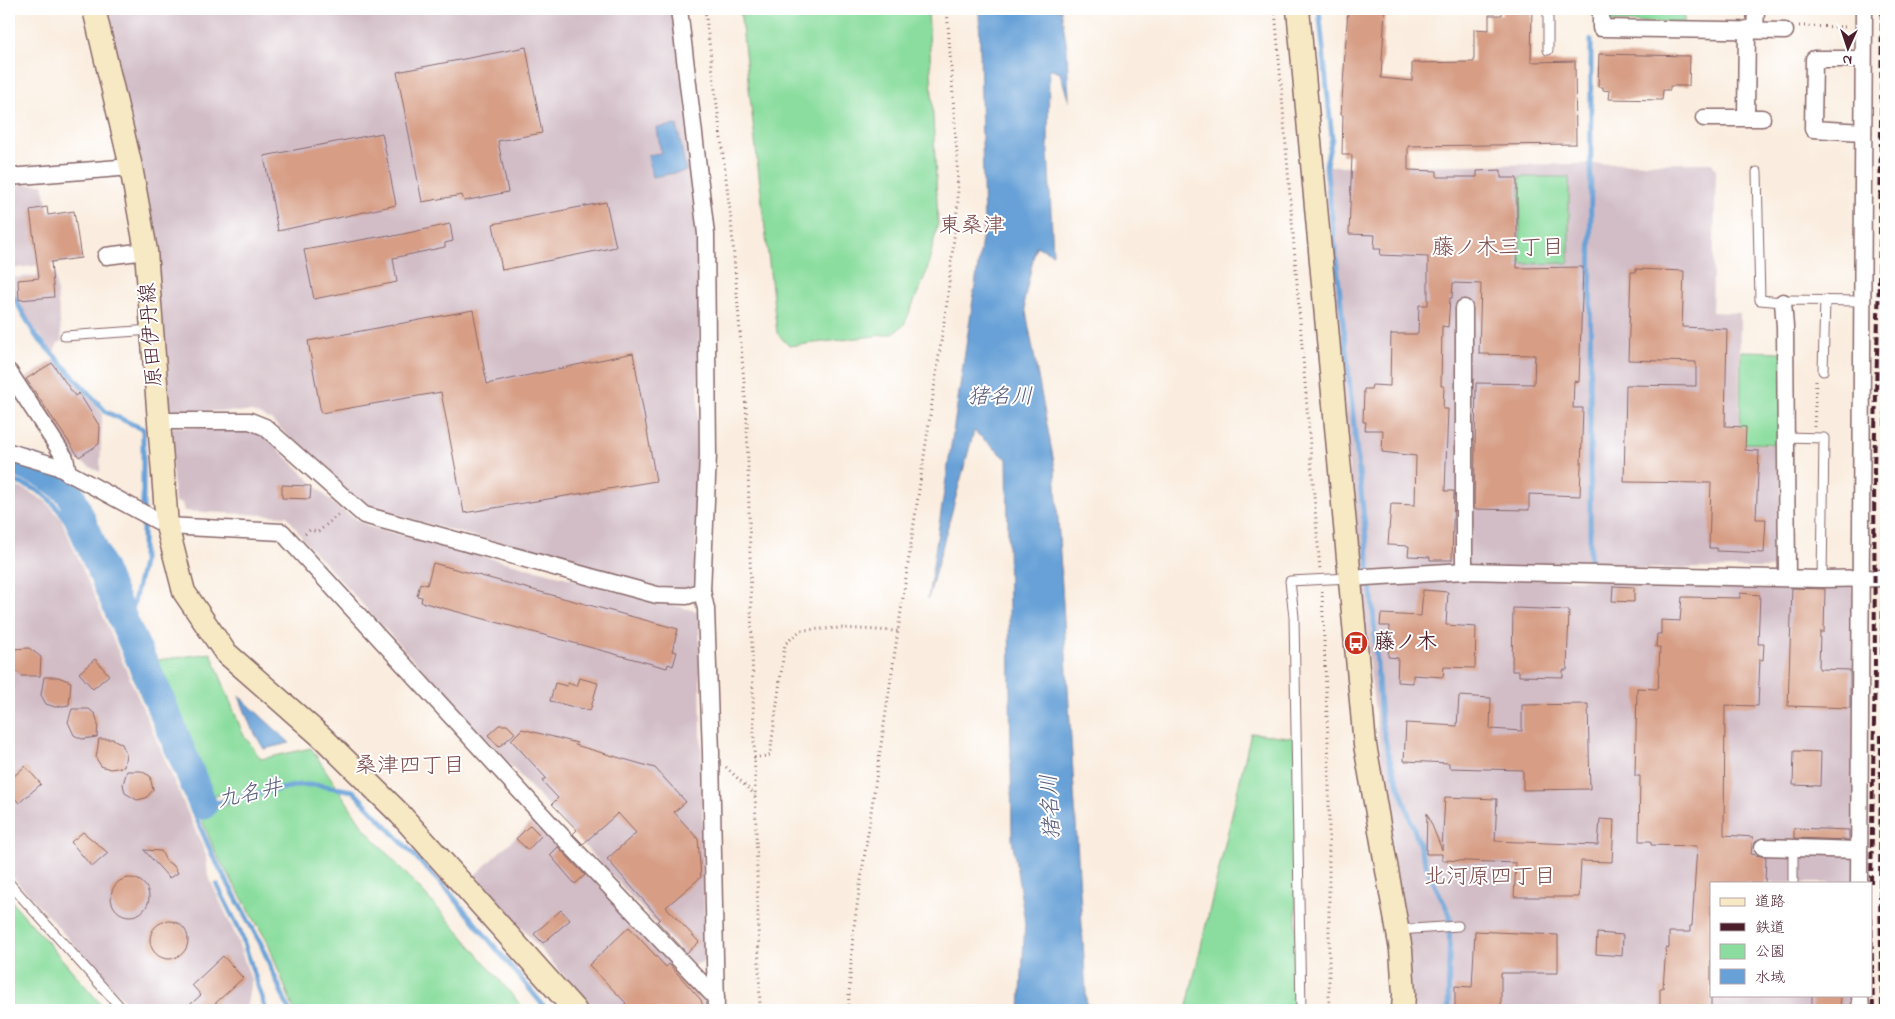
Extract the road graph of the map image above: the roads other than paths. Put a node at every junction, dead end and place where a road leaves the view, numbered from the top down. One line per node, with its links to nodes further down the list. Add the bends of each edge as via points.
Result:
1 (94, 9): 16 (street, 原田伊丹線)
2 (679, 9): 40 (street, via 706,234 708,455)
3 (1298, 9): 35 (street)
4 (1548, 9): 10 (lane)
5 (1601, 9): 8 (street, via 1601,28)
6 (1756, 9): 8 (street)
7 (1864, 9): 11 (street)
8 (1751, 30): 9 (street); 12 (street)
9 (1785, 31)
10 (1548, 50)
11 (1863, 60): 15 (street); 15 (street, via 1814,59 1813,129)
12 (1746, 117): 13 (street); 14 (street)
13 (1704, 118)
14 (1762, 118)
15 (1863, 132): 22 (street)
16 (131, 167): 18 (street); 19 (street, 原田伊丹線)
17 (1757, 172): 23 (lane, via 1760,300)
18 (9, 177)
19 (146, 252): 20 (street); 25 (street, 原田伊丹線)
20 (106, 256)
21 (1825, 300): 22 (lane); 23 (lane); 27 (lane)
22 (1862, 301): 37 (street)
23 (1783, 302): 30 (street)
24 (1464, 308): 34 (street)
25 (152, 330): 26 (lane); 29 (street, 原田伊丹線)
26 (65, 336)
27 (1823, 371)
28 (9, 372): 32 (street, via 65,458)
29 (159, 421): 33 (street, 原田伊丹線); 40 (street, via 250,421 265,427 364,515 657,595 687,596)
30 (1786, 437): 36 (street); 39 (lane, via 1824,438)
31 (9, 452): 32 (street, via 56,466)
32 (68, 473): 33 (street)
33 (167, 526): 50 (street, via 282,532); 52 (street, 原田伊丹線, via 184,592 225,652 323,738 400,814)
34 (1464, 571): 35 (street); 36 (street)
35 (1350, 578): 48 (street, via 1365,745); 53 (lane, via 1290,581 1294,617)
36 (1787, 578): 39 (street)
37 (1861, 578): 38 (street); 39 (street); 43 (street)
38 (1886, 578)
39 (1822, 579)
40 (702, 591): 50 (street, via 706,609 711,752)
41 (1763, 847): 42 (street)
42 (1793, 847): 43 (street); 44 (lane)
43 (1858, 850): 45 (street)
44 (1793, 882)
45 (1858, 882)
46 (9, 883): 51 (lane)
47 (1458, 926): 48 (lane)
48 (1397, 930): 54 (street)
49 (1860, 996): 55 (street)
50 (716, 1004)
51 (123, 1010)
52 (575, 1010)
53 (1301, 1010)
54 (1403, 1010)
55 (1860, 1010)

